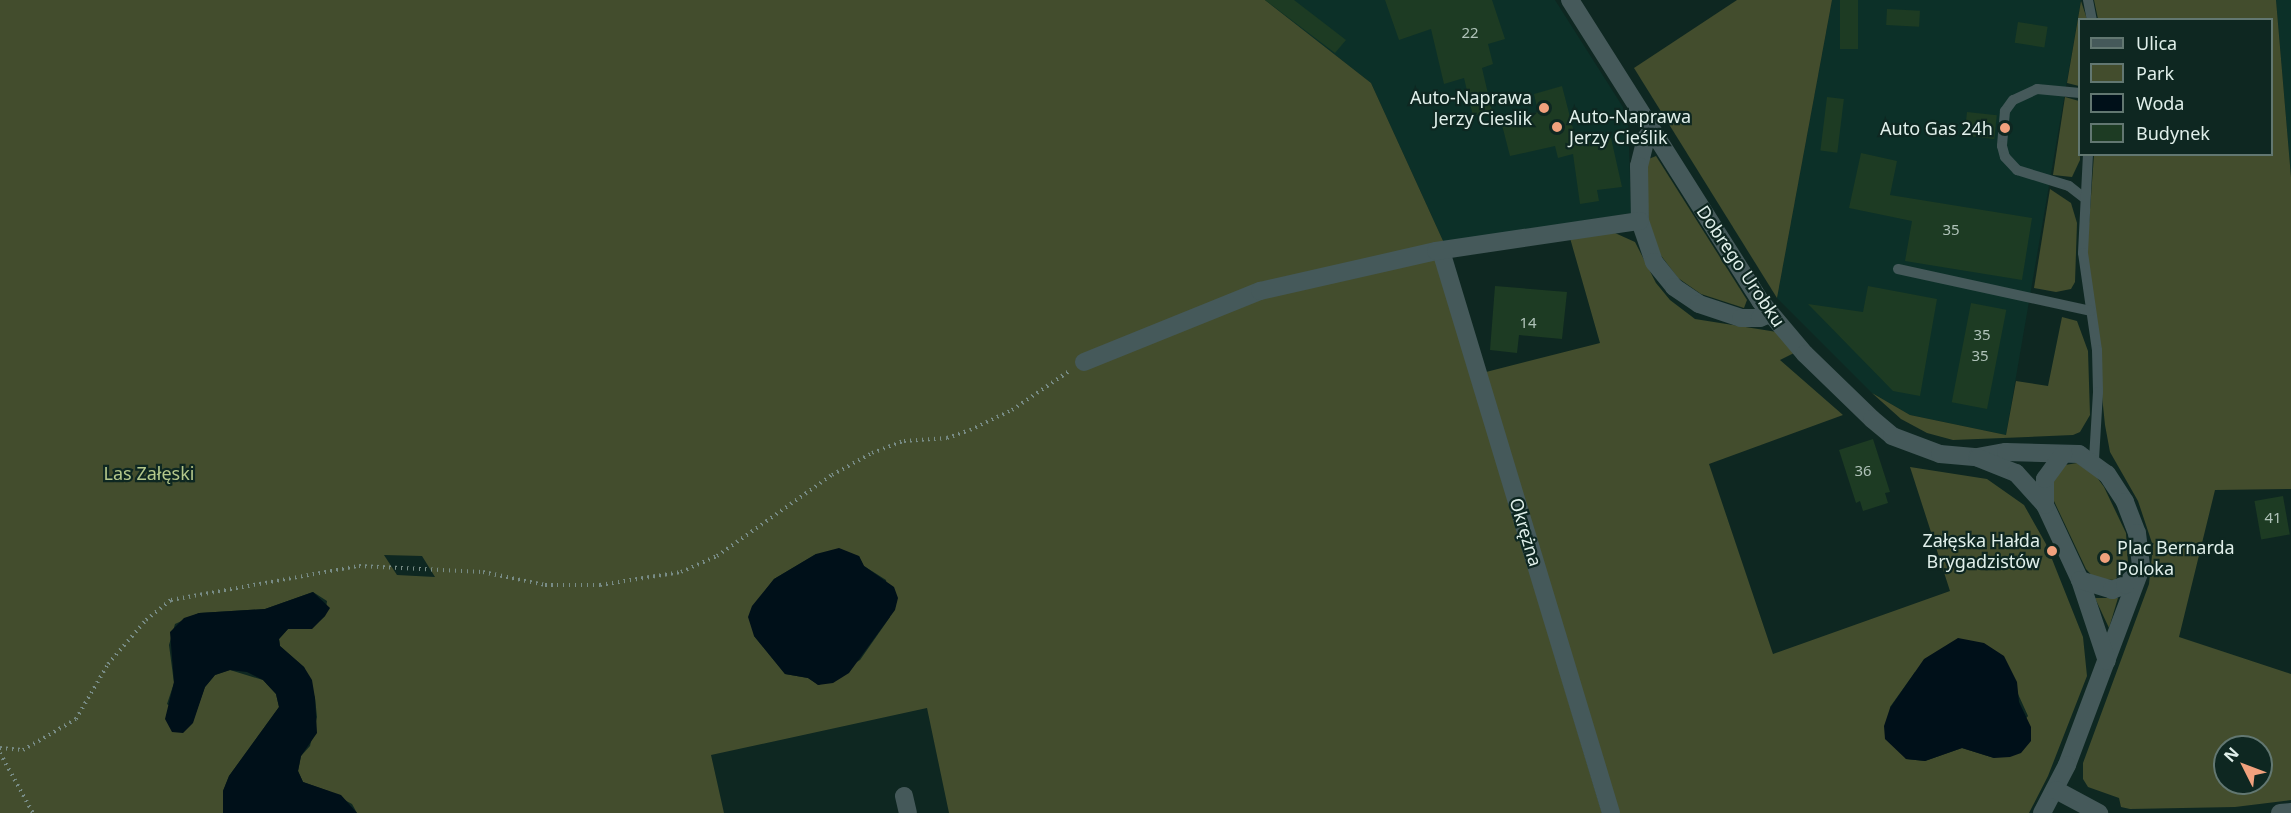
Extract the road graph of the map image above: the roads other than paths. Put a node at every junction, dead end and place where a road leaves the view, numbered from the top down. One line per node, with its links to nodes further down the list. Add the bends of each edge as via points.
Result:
1 (1570, 0): 5 (street, Dobrego Urobku)
2 (2088, 0): 3 (lane)
3 (2092, 18)
4 (2078, 93): 7 (lane, via 2037,89 2013,100 2005,111 2002,146 2005,157 2017,170 2069,186)
5 (1653, 130): 8 (street, via 1646,138 1639,166); 12 (street, Dobrego Urobku)
6 (2088, 156): 7 (lane)
7 (2083, 197): 11 (lane, via 2083,253)
8 (1640, 221): 9 (street); 12 (street, via 1654,262 1688,298 1741,318)
9 (1441, 251): 13 (street, via 1260,291); 23 (street, Okrężna)
10 (1898, 269): 11 (lane)
11 (2090, 311): 16 (lane, via 2098,392)
12 (1770, 314): 15 (street, Dobrego Urobku, via 1805,354 1892,436 1928,451)
13 (1084, 362)
14 (2063, 454): 15 (street, Dobrego Urobku, via 2006,452); 16 (street, Dobrego Urobku, via 2079,454); 17 (street, Dobrego Urobku, via 2045,479)
15 (1977, 457): 17 (street, Dobrego Urobku, via 2016,473)
16 (2094, 460): 18 (street, via 2125,502 2137,532)
17 (2045, 505): 19 (street, Dobrego Urobku)
18 (2141, 568): 19 (street, via 2125,585 2112,590); 20 (street)
19 (2080, 580): 20 (street, Dobrego Urobku)
20 (2107, 661): 21 (street)
21 (2056, 789): 24 (street); 25 (street)
22 (2291, 812): 26 (street)
23 (1611, 813)
24 (2042, 813)
25 (2099, 813)
26 (2280, 813)

